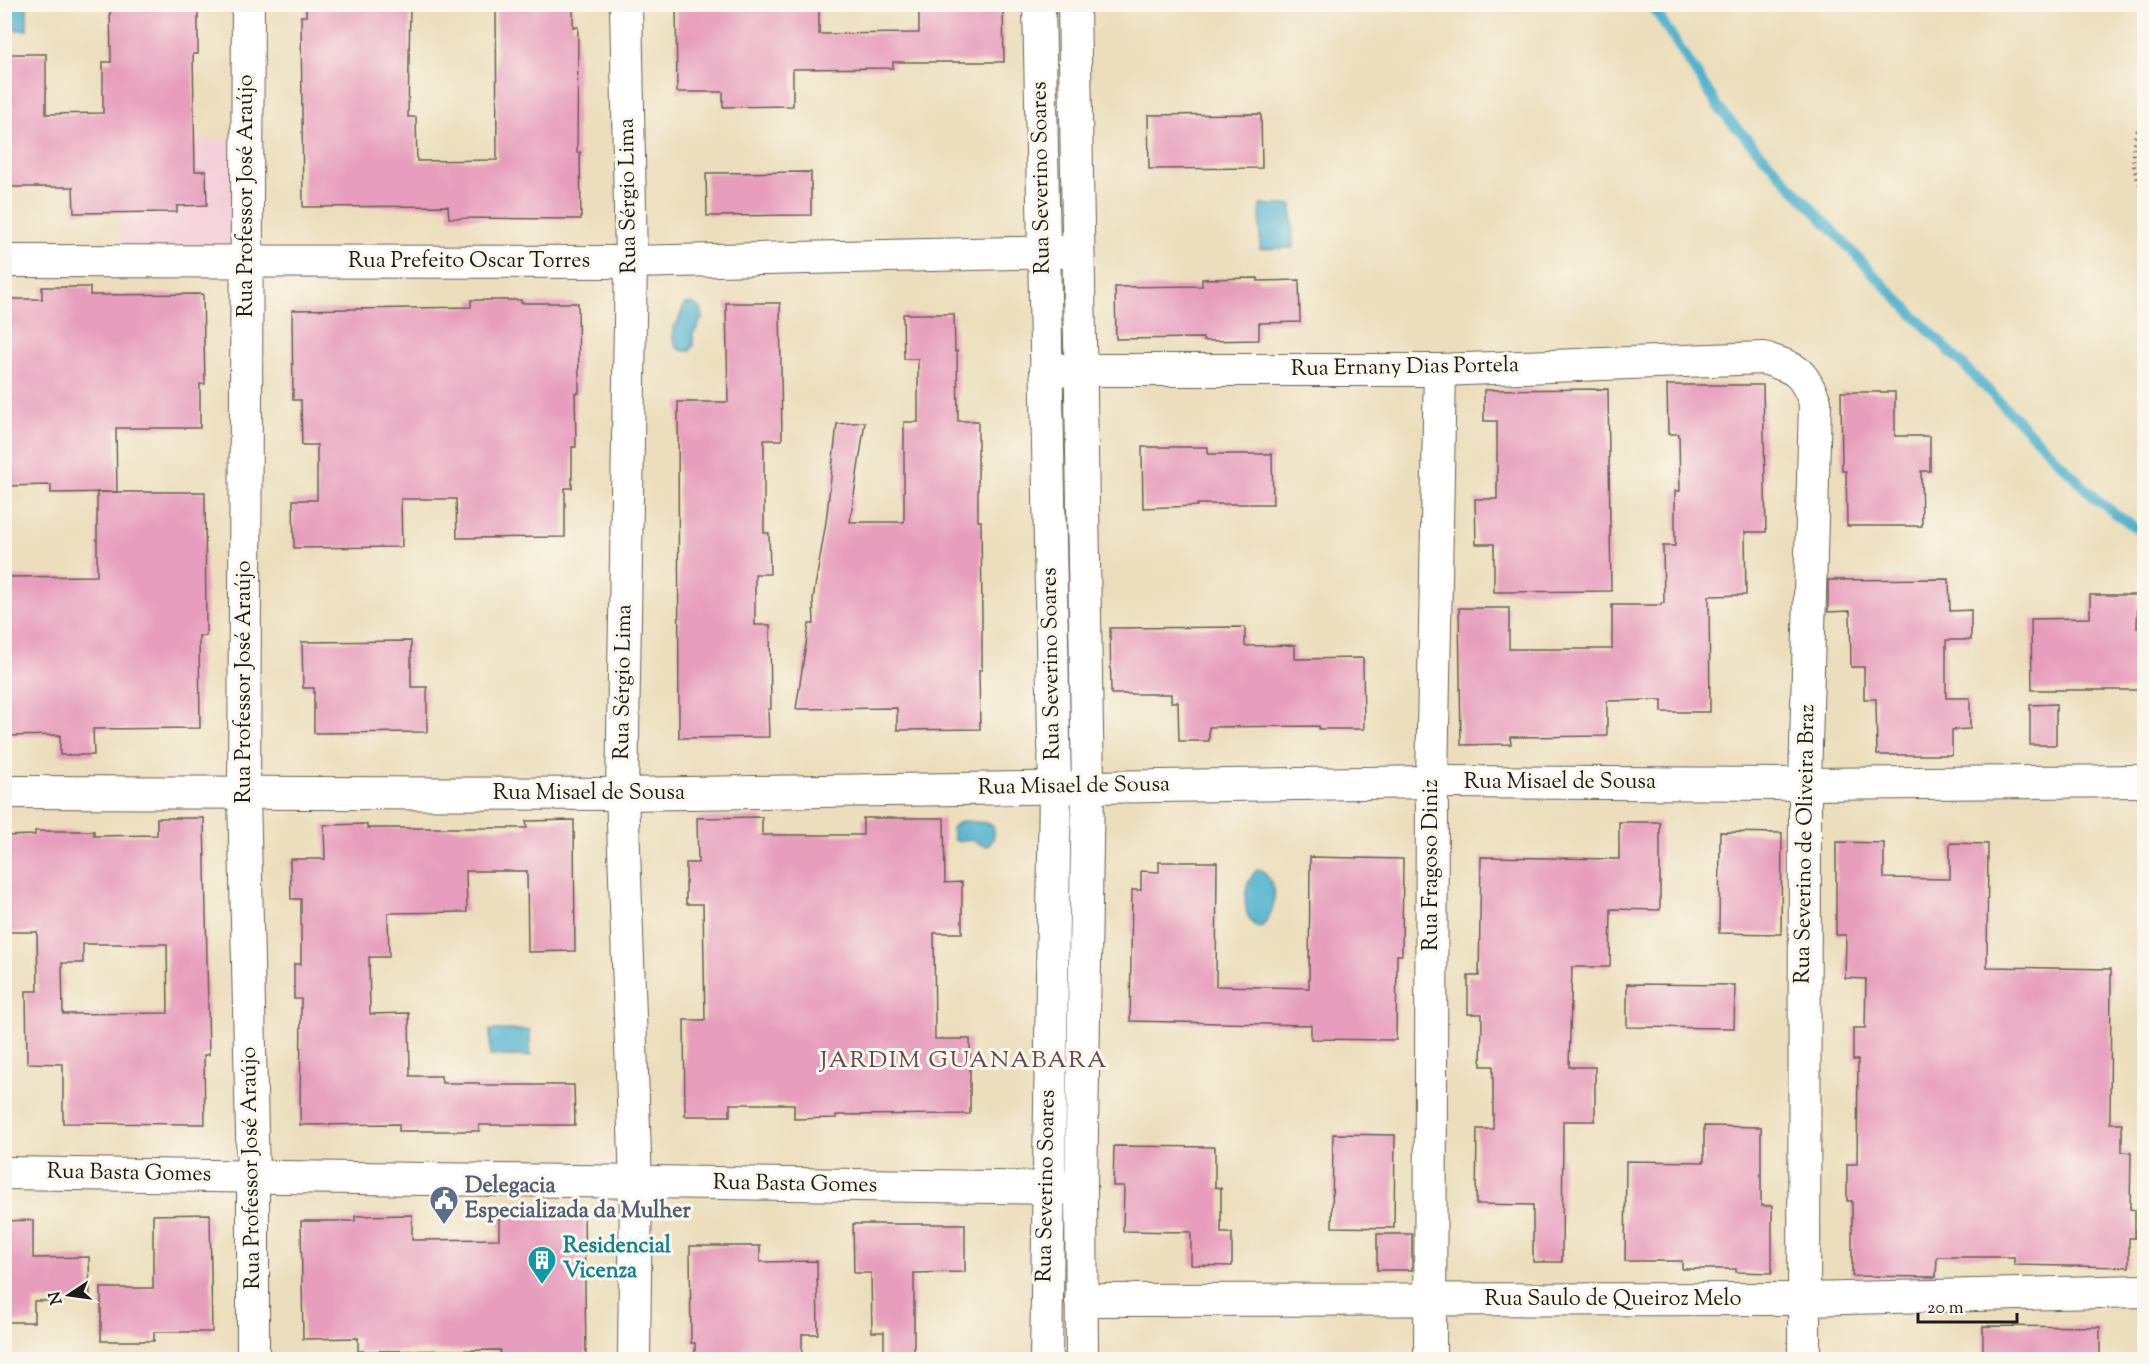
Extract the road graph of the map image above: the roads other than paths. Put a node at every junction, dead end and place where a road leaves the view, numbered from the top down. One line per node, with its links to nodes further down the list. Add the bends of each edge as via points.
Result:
1 (248, 4): 8 (street, Rua Professor José Araújo)
2 (626, 4): 9 (street, Rua Sérgio Lima)
3 (1039, 4): 6 (street, Rua Severino Soares)
4 (1074, 4): 5 (street, Rua Severino Soares)
5 (1077, 252): 6 (street, Rua Prefeito Oscar Torres); 11 (street, Rua Severino Soares)
6 (1043, 253): 9 (street, Rua Prefeito Oscar Torres); 12 (street, Rua Severino Soares)
7 (4, 261): 8 (street, Rua Prefeito Oscar Torres)
8 (246, 261): 9 (street, Rua Prefeito Oscar Torres); 20 (street, Rua Professor José Araújo)
9 (631, 262): 21 (street, Rua Sérgio Lima)
10 (1764, 358): 13 (street, Rua Ernany Dias Portela); 16 (street, Rua Severino de Oliveira Braz, via 1797,370 1809,384 1815,402)
11 (1080, 369): 12 (street, Rua Ernany Dias Portela); 13 (street, Rua Ernany Dias Portela); 17 (street, Rua Severino Soares)
12 (1046, 370): 18 (street, Rua Severino Soares)
13 (1440, 370): 15 (street, Rua Fragoso Diniz)
14 (2145, 781): 16 (street, Rua Misael de Sousa)
15 (1432, 782): 16 (street, Rua Misael de Sousa); 17 (street, Rua Misael de Sousa); 30 (street, Rua Fragoso Diniz)
16 (1805, 784): 28 (street, Rua Severino de Oliveira Braz)
17 (1088, 786): 18 (street, Rua Misael de Sousa); 26 (street, Rua Severino Soares)
18 (1055, 788): 21 (street, Rua Misael de Sousa); 25 (street, Rua Severino Soares)
19 (4, 792): 20 (street, Rua Misael de Sousa)
20 (244, 794): 21 (street, Rua Misael de Sousa); 23 (street, Rua Professor José Araújo)
21 (622, 794): 24 (street, Rua Sérgio Lima)
22 (4, 1173): 23 (street, Rua Basta Gomes)
23 (253, 1176): 24 (street, Rua Basta Gomes); 31 (street, Rua Professor José Araújo)
24 (636, 1184): 25 (street, Rua Basta Gomes); 32 (street, Rua Sérgio Lima)
25 (1047, 1188): 26 (street, Rua Basta Gomes); 33 (street, Rua Severino Soares)
26 (1081, 1188): 29 (street, Rua Severino Soares)
27 (2145, 1292): 28 (street, Rua Saulo de Queiroz Melo)
28 (1804, 1299): 30 (street, Rua Saulo de Queiroz Melo); 36 (street, Rua Severino de Oliveira Braz)
29 (1081, 1300): 30 (street, Rua Saulo de Queiroz Melo); 34 (street, Rua Severino Soares)
30 (1429, 1300): 35 (street, Rua Fragoso Diniz)
31 (253, 1359)
32 (634, 1359)
33 (1046, 1359)
34 (1082, 1359)
35 (1430, 1359)
36 (1804, 1359)

